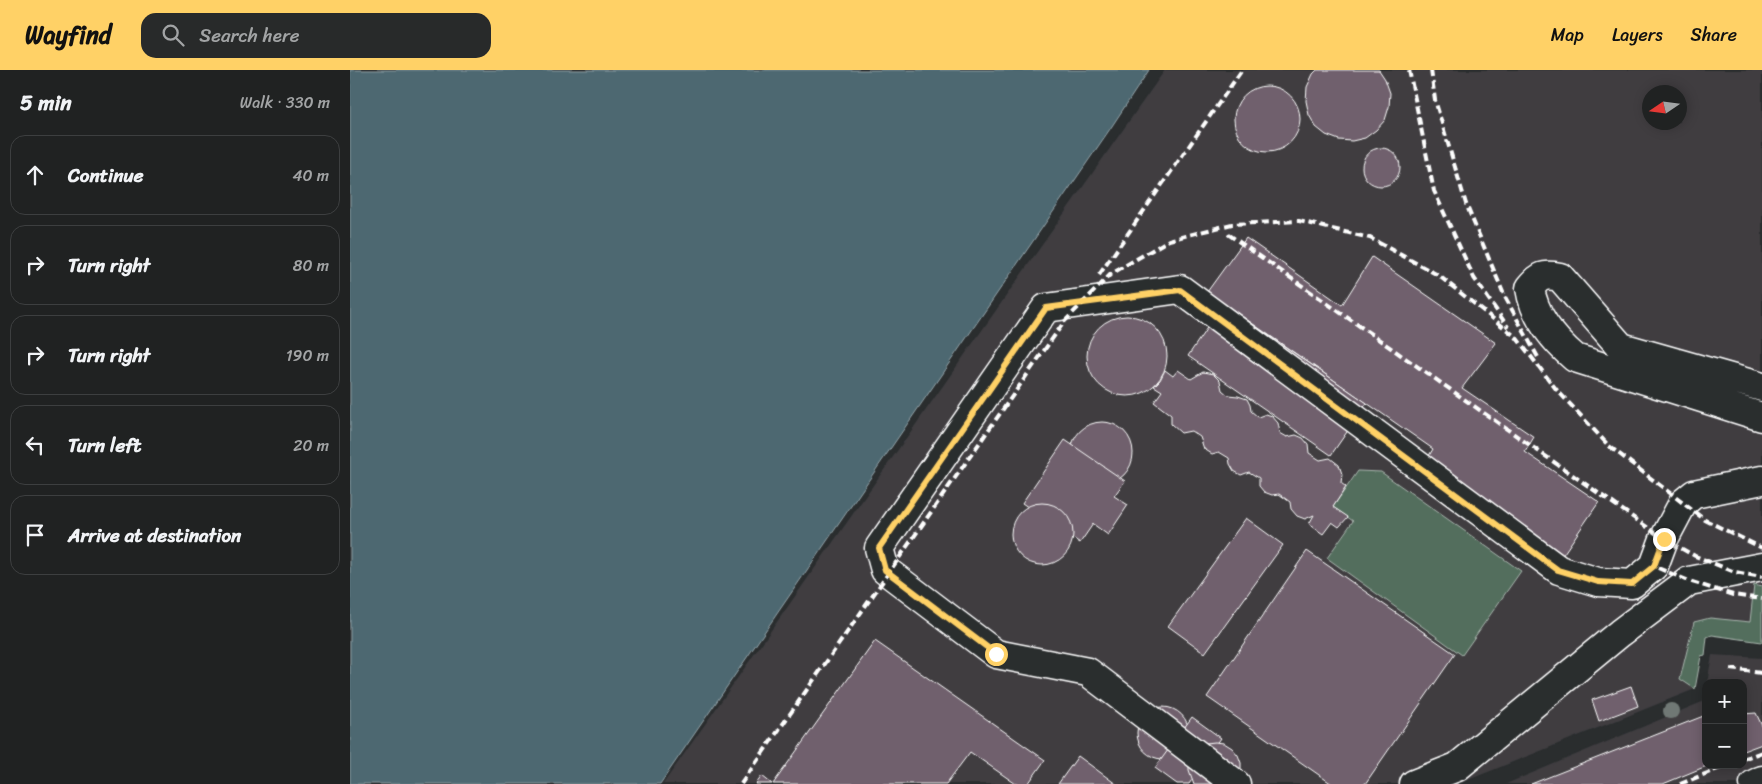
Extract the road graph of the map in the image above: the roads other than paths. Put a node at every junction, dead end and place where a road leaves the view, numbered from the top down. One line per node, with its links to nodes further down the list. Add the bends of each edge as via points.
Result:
1 (1762, 387): 2 (lane, via 1620,347 1560,277 1538,278 1530,288 1531,297 1549,331 1575,358)
2 (1762, 417)
3 (1762, 480): 6 (lane, via 1694,494 1683,503 1654,566 1632,584 1598,582 1558,570 1180,290 1046,308 879,548 885,570 996,654 1088,672)
4 (1762, 568): 7 (lane, via 1689,581 1620,633 1457,768)
5 (1762, 780): 8 (lane)
6 (1236, 784)
7 (1414, 784)
8 (1754, 784)

